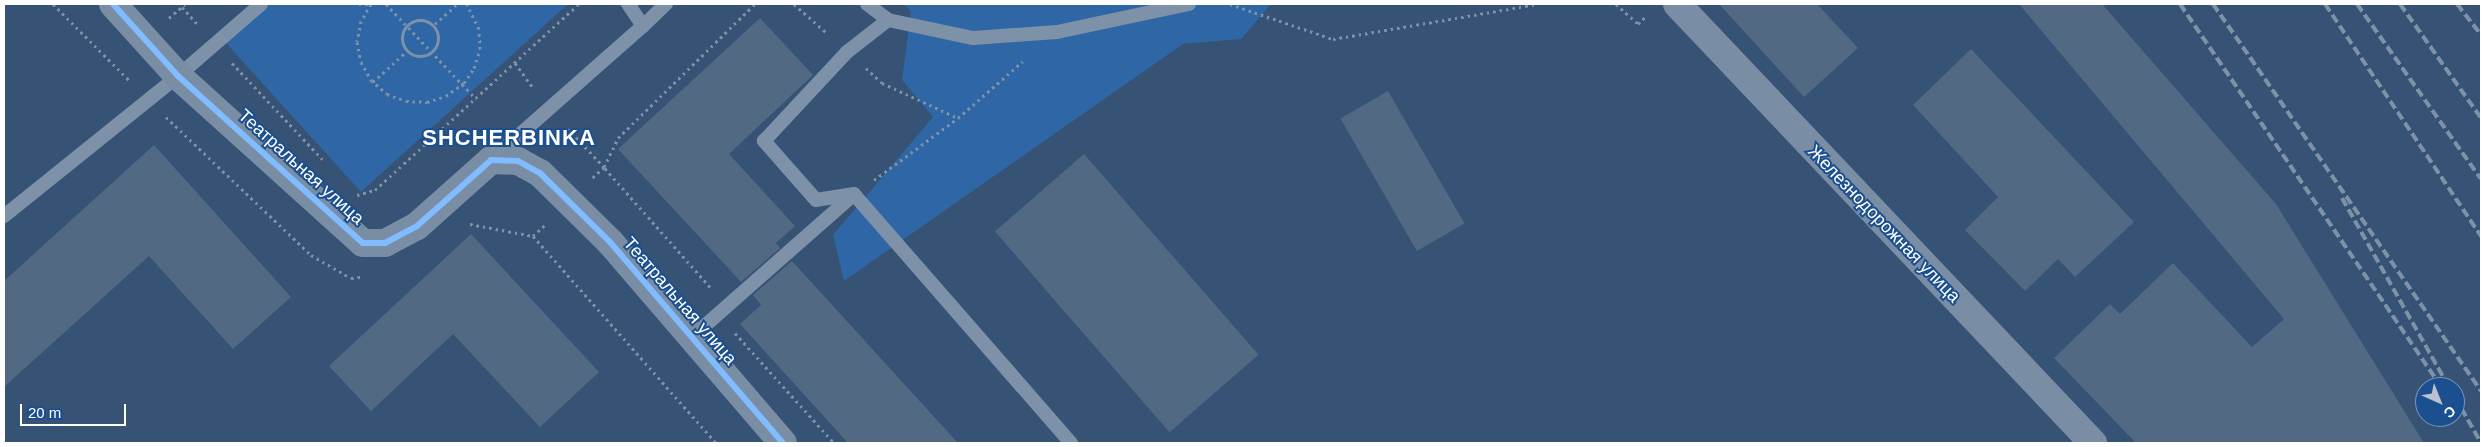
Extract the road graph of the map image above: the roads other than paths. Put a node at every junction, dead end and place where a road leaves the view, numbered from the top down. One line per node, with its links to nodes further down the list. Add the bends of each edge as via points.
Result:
1 (113, 4): 10 (street, Театральная улица)
2 (261, 4): 10 (lane)
3 (628, 4): 9 (lane)
4 (666, 4): 9 (lane)
5 (867, 4): 8 (lane)
6 (1189, 4): 8 (lane, via 1057,32 973,38)
7 (1677, 4): 17 (street, Железнодорожная улица)
8 (888, 20): 12 (lane, via 847,52 764,141 816,200)
9 (643, 26): 11 (lane)
10 (178, 76): 11 (street, Театральная улица, via 364,243 384,243 417,226); 13 (lane)
11 (491, 160): 14 (street, Театральная улица, via 518,160 540,173 610,242)
12 (854, 194): 14 (lane); 16 (lane)
13 (4, 216)
14 (692, 337): 15 (street, Театральная улица)
15 (783, 443)
16 (1071, 443)
17 (2093, 443)

